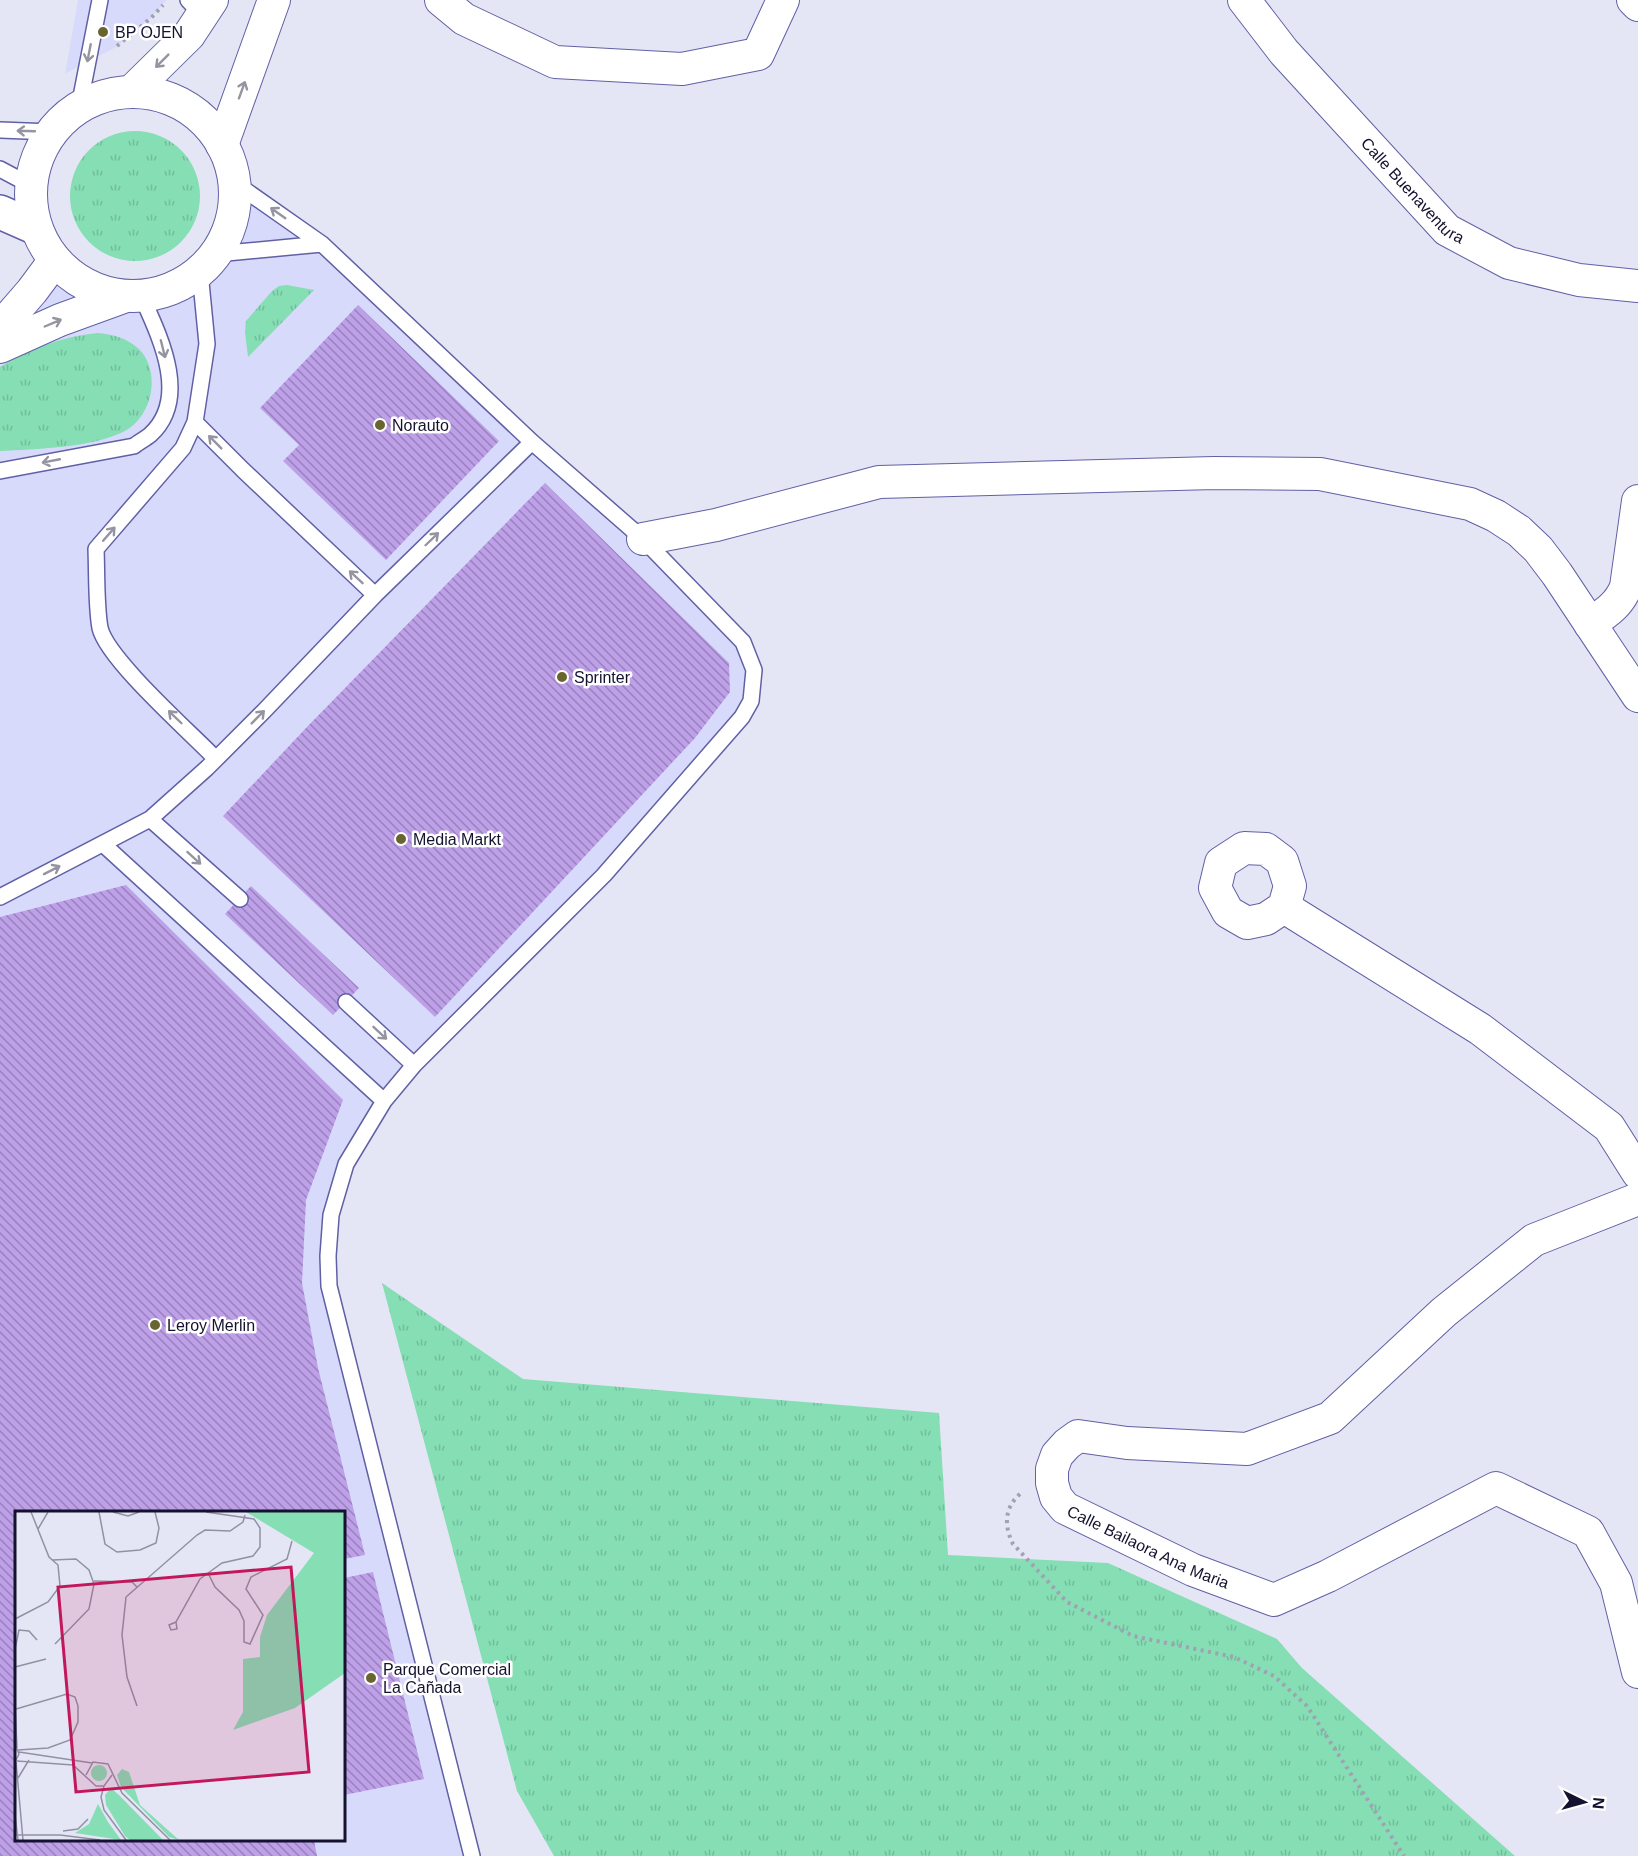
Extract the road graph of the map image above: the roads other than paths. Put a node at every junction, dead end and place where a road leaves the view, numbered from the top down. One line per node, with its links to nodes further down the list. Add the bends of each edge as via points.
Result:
1 (100, 0): 10 (lane, one-way to 10)
2 (274, 0): 13 (street, one-way to 2)
3 (441, 0): 4 (street, via 464,19 555,62 682,69 758,54)
4 (783, 0)
5 (1244, 0): 22 (street, Calle Buenaventura, via 1284,52 1447,230 1509,263 1579,280)
6 (1633, 0): 7 (street)
7 (1638, 4)
8 (201, 5): 9 (street, one-way to 9, via 189,34)
9 (130, 92): 10 (street, via 108,94); 13 (street, via 168,97 194,111 215,131)
10 (79, 107): 12 (street)
11 (0, 130): 12 (lane, one-way to 11)
12 (52, 132): 16 (street, via 38,157)
13 (222, 145): 15 (street, via 229,156)
14 (0, 170): 16 (lane)
15 (235, 183): 19 (lane, one-way to 15); 21 (street, via 235,208 228,232)
16 (32, 186): 18 (street)
17 (0, 212): 18 (highway)
18 (34, 226): 20 (street)
19 (322, 244): 21 (lane); 27 (lane)
20 (55, 261): 23 (street, via 83,283 104,292); 24 (street)
21 (208, 263): 23 (street, via 177,286 153,295); 26 (lane, via 207,344)
22 (1638, 286)
23 (134, 296): 25 (street, one-way to 23, via 60,320); 28 (lane, one-way to 28, via 163,344 169,379 162,420 134,446)
24 (0, 328)
25 (0, 347)
26 (195, 422): 31 (lane, one-way to 26); 34 (lane, one-way to 26, via 131,673 100,630 96,549 183,447)
27 (532, 442): 30 (lane); 31 (lane, one-way to 27)
28 (0, 471)
29 (1638, 501): 32 (street, via 1621,599)
30 (643, 539): 32 (street, via 716,525 879,482 1320,474 1470,504 1496,516 1538,549); 41 (lane, via 743,642 754,669 751,701 742,717 604,875)
31 (375, 595): 34 (lane, one-way to 31)
32 (1590, 624): 33 (street)
33 (1638, 696)
34 (216, 759): 35 (lane)
35 (150, 819): 36 (lane); 38 (lane, one-way to 38)
36 (103, 844): 37 (lane, one-way to 36); 42 (lane)
37 (0, 897)
38 (240, 900)
39 (1284, 907): 43 (street, via 1480,1029 1608,1126)
40 (346, 1002): 41 (lane, one-way to 41)
41 (414, 1065): 42 (lane)
42 (384, 1101): 46 (lane, via 346,1164 332,1215 329,1286)
43 (1638, 1173)
44 (1638, 1199): 45 (street, Calle Bailaora Ana Maria, via 1534,1240 1444,1312 1330,1418 1247,1449 1127,1443 1078,1436 1058,1455 1052,1469 1056,1497 1065,1509 1193,1570 1274,1600 1496,1488 1588,1532 1616,1583)
45 (1638, 1672)
46 (472, 1856)

